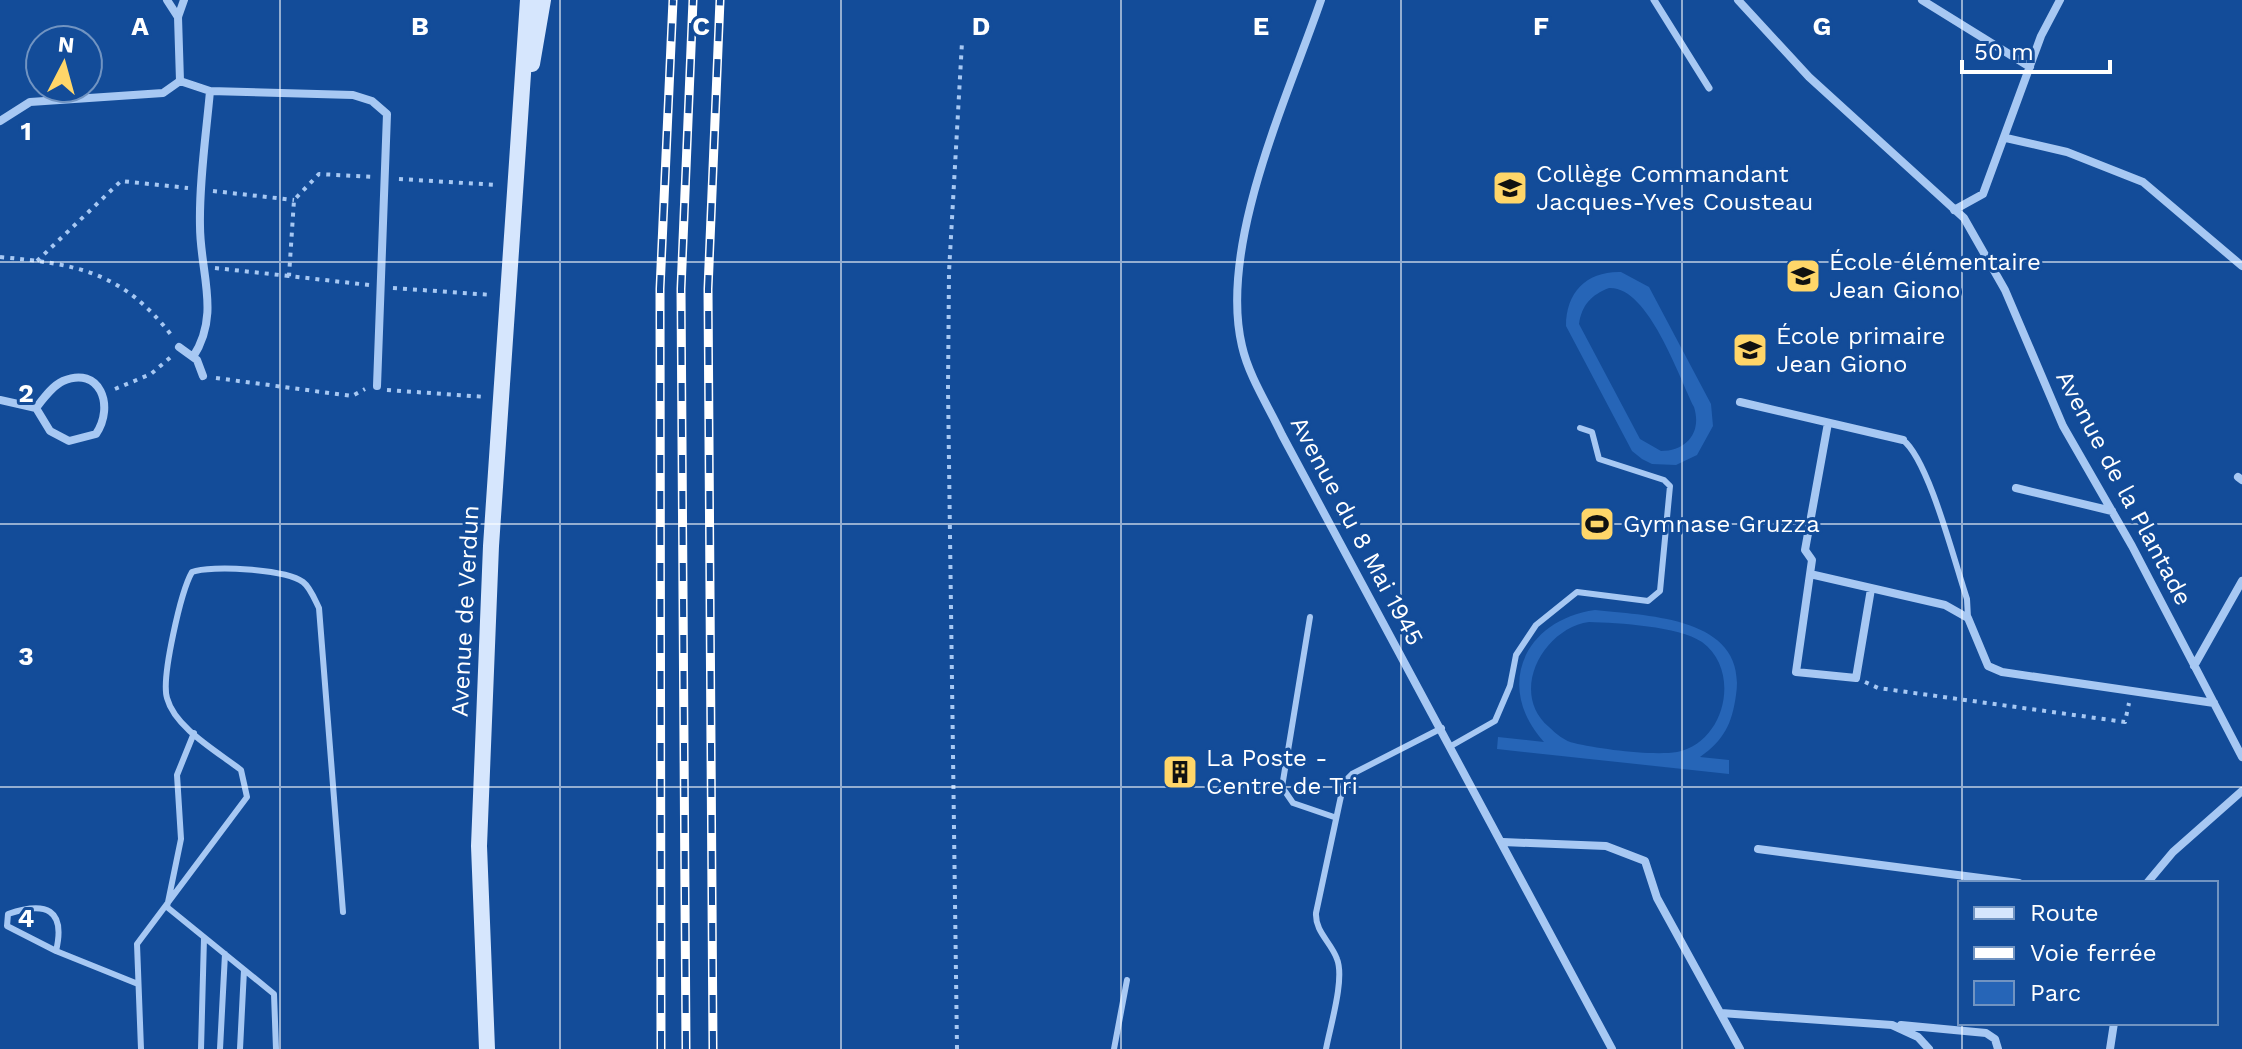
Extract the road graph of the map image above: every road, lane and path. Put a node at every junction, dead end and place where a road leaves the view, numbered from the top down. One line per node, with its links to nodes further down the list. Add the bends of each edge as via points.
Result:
1 (167, 0): 10 (street)
2 (184, 0): 10 (street)
3 (528, 0): 19 (main road)
4 (543, 0): 19 (main road)
5 (1321, 0): 55 (street, Avenue du 8 Mai 1945, via 1244,230 1237,301 1242,347 1282,435)
6 (1654, 0): 14 (street)
7 (1738, 0): 22 (street, Avenue de la Plantade, via 1809,77)
8 (1922, 0): 12 (street)
9 (2060, 0): 12 (street)
10 (178, 17): 13 (street)
11 (962, 42): 83 (path, via 948,389)
12 (2030, 67): 17 (street)
13 (180, 81): 15 (street); 16 (street, via 163,93 30,102)
14 (1709, 88)
15 (210, 91): 18 (street, via 326,92 372,101 387,114); 20 (street)
16 (0, 121)
17 (2006, 138): 22 (street, via 1983,194); 25 (street, via 2067,152 2143,182)
18 (386, 178): 19 (path); 21 (path, via 319,174); 30 (street)
19 (513, 181): 31 (main road, Avenue de Verdun)
20 (202, 190): 21 (path); 26 (path, via 121,181); 28 (street, via 199,227)
21 (294, 200): 29 (path)
22 (1954, 210): 45 (street, Avenue de la Plantade, via 1964,218 2005,290 2063,426)
23 (2242, 250): 25 (street)
24 (0, 257): 26 (path)
25 (2233, 257): 27 (street)
26 (37, 261): 32 (path, via 109,278 161,323)
27 (2242, 266)
28 (206, 267): 29 (path); 33 (street, via 209,315 204,340)
29 (289, 276): 30 (path)
30 (382, 287): 31 (path); 35 (street)
31 (507, 296): 37 (main road, Avenue de Verdun)
32 (179, 347): 33 (street); 36 (path, via 151,374)
33 (193, 357): 34 (street)
34 (203, 376): 35 (path, via 352,396)
35 (378, 384): 37 (path, via 394,393)
36 (103, 392): 40 (street, via 94,384 61,382); 40 (street, via 106,413 100,428 79,441 59,439)
37 (500, 398): 82 (main road, Avenue de Verdun, via 479,846)
38 (0, 400): 40 (street)
39 (1740, 402): 41 (street)
40 (36, 408)
41 (1828, 423): 43 (street); 46 (street, via 1805,550 1812,560)
42 (1580, 428): 57 (lane, via 1592,432 1599,459 1670,486 1660,591 1648,601 1577,592 1536,625 1516,655 1495,721)
43 (1903, 440): 50 (lane, via 1922,467 1967,599)
44 (2016, 488): 45 (street)
45 (2112, 511): 51 (street, Avenue de la Plantade)
46 (1810, 574): 48 (street); 52 (street, via 1796,672)
47 (2242, 581): 51 (street)
48 (1871, 589): 50 (street, via 1945,605); 52 (street)
49 (1310, 617): 60 (lane, via 1282,787 1293,803)
50 (1968, 618): 53 (street, via 1988,666)
51 (2194, 666): 54 (street, Avenue de la Plantade)
52 (1856, 678): 53 (path, via 1878,688 2125,722)
53 (2131, 691): 54 (street)
54 (2214, 703): 58 (street, Avenue de la Plantade)
55 (1442, 728): 57 (street, Avenue du 8 Mai 1945); 60 (lane, via 1352,774 1339,792)
56 (194, 733): 65 (lane, via 177,775 181,839); 65 (lane, via 241,770 247,797); 66 (lane, via 167,697 172,645 184,586 192,572 207,566 305,582 319,608)
57 (1451, 746): 61 (street, Avenue du 8 Mai 1945)
58 (2242, 757)
59 (2242, 791): 64 (street)
60 (1334, 817): 85 (lane, via 1316,913 1340,972)
61 (1503, 842): 73 (street, via 1606,846 1645,861 1657,898); 76 (street, Avenue du 8 Mai 1945)
62 (1758, 849): 63 (street)
63 (2004, 881)
64 (2149, 881)
65 (167, 907): 67 (lane); 72 (lane, via 137,944)
66 (343, 912)
67 (204, 938): 69 (lane); 78 (lane)
68 (56, 951): 68 (lane, via 55,912 8,914 7,926); 72 (lane)
69 (225, 954): 70 (lane); 79 (lane)
70 (244, 970): 80 (lane); 81 (lane, via 274,994)
71 (1127, 980): 84 (lane)
72 (138, 984): 77 (lane)
73 (1721, 1013): 74 (street); 86 (street)
74 (1892, 1025): 87 (street, via 1918,1037); 88 (street, via 1986,1033)
75 (2114, 1025): 89 (street)
76 (1610, 1047)
77 (141, 1049)
78 (201, 1049)
79 (220, 1049)
80 (240, 1049)
81 (276, 1049)
82 (487, 1049)
83 (957, 1049)
84 (1114, 1049)
85 (1326, 1049)
86 (1740, 1049)
87 (1929, 1049)
88 (1998, 1049)
89 (2110, 1049)

